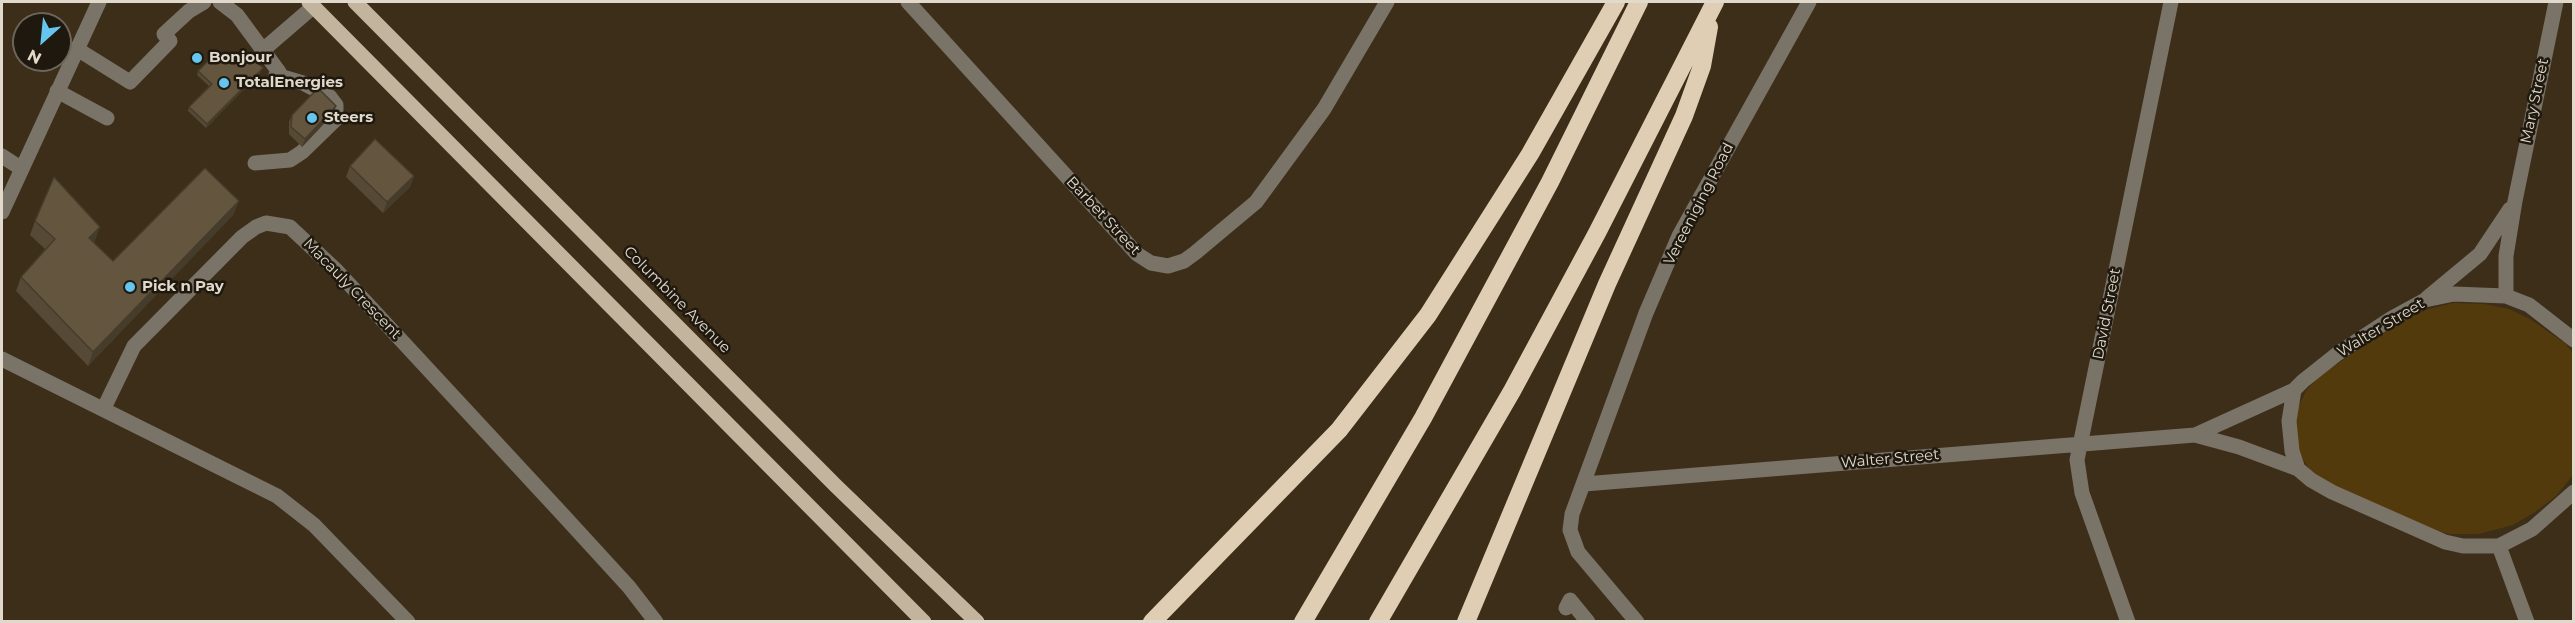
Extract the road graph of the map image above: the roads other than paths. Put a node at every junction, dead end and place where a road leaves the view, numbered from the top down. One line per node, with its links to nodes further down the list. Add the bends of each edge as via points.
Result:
1 (99, 2): 14 (street)
2 (204, 2): 14 (street, via 189,10 164,34 170,40 130,81)
3 (220, 2): 15 (street, via 237,15)
4 (355, 2): 39 (main road, Columbine Avenue, via 836,486)
5 (911, 2): 6 (street, Barbet Street, via 1137,254 1151,263 1168,266 1195,253 1261,196 1324,109)
6 (1387, 2)
7 (1616, 2): 40 (highway, via 1530,154 1428,315 1339,430)
8 (1639, 2): 41 (highway, via 1550,182 1428,408)
9 (1809, 2): 32 (street, Vereeniging Road, via 1679,236 1646,313)
10 (2172, 2): 30 (street, David Street)
11 (2556, 2): 21 (street, Mary Street)
12 (311, 4): 15 (street); 38 (main road)
13 (1714, 5): 42 (highway, via 1512,391); 43 (highway, via 1702,66 1684,116 1607,284)
14 (77, 49): 16 (street)
15 (264, 50): 19 (street, via 278,74 330,97 336,105 336,119 290,160)
16 (57, 91): 17 (street); 20 (street)
17 (107, 118)
18 (2, 156): 20 (street)
19 (255, 163)
20 (22, 169): 22 (street)
21 (2515, 201): 23 (street, Mary Street, via 2505,266); 24 (street, Mary Street, via 2480,254)
22 (2, 212)
23 (2506, 296): 24 (street, Walter Street, via 2454,294); 25 (street, Walter Street, via 2529,305)
24 (2425, 300): 27 (street, Walter Street, via 2337,354)
25 (2574, 340)
26 (2, 359): 28 (street)
27 (2294, 390): 29 (street, Walter Street); 31 (street, via 2289,421)
28 (104, 408): 36 (street, via 292,506); 37 (street, Macauly Crescent, via 140,338 242,237 266,223 290,227 337,271)
29 (2195, 435): 30 (street, Walter Street); 31 (street, Walter Street)
30 (2081, 443): 32 (street, Walter Street); 46 (street, David Street, via 2077,460 2082,494)
31 (2298, 469): 34 (street, Walter Street, via 2332,492 2445,542)
32 (1584, 484): 45 (street, Vereeniging Road, via 1572,514 1572,540)
33 (2574, 492): 34 (street, Walter Street, via 2532,529)
34 (2499, 546): 47 (street)
35 (1566, 608): 44 (street, via 1570,600)
36 (408, 621)
37 (656, 621)
38 (924, 621)
39 (977, 621)
40 (1152, 621)
41 (1303, 621)
42 (1378, 621)
43 (1466, 621)
44 (1588, 621)
45 (1637, 621)
46 (2128, 621)
47 (2527, 621)

